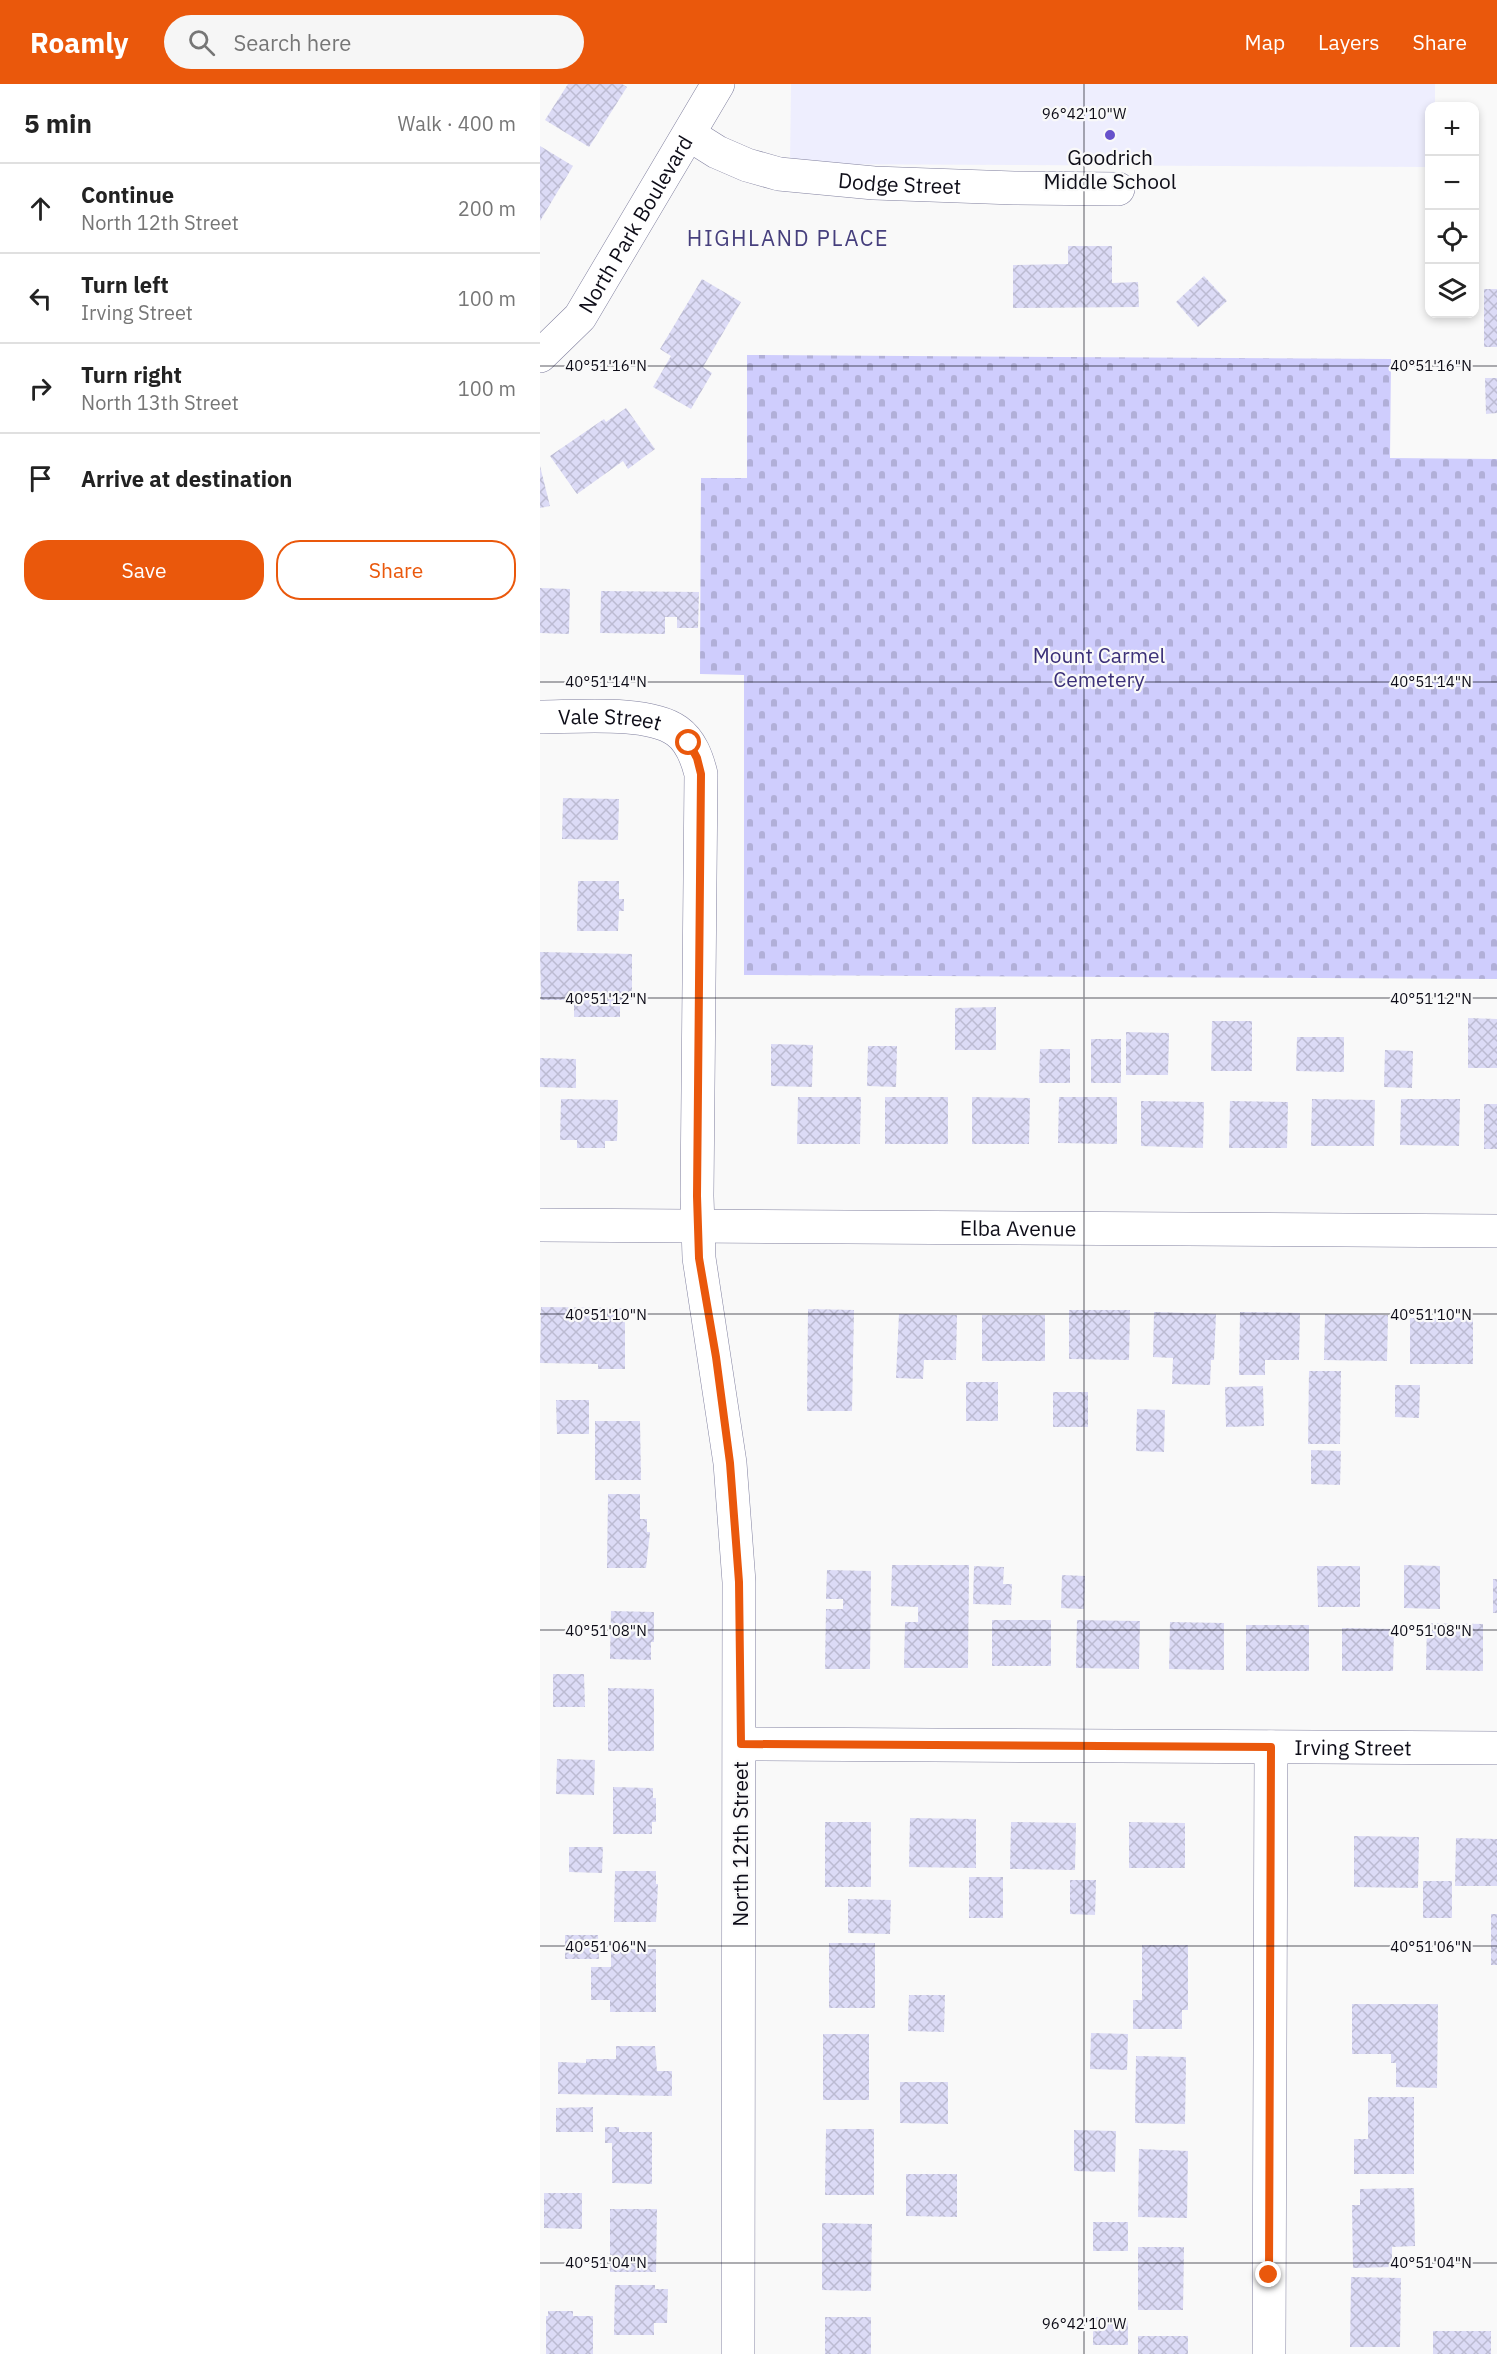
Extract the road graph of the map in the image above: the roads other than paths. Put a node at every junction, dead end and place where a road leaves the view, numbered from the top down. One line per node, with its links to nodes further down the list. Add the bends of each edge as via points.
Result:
1 (718, 84): 2 (street, North Park Boulevard)
2 (690, 135): 3 (street, Dodge Street, via 717,152 778,174 885,183); 4 (street, North Park Boulevard, via 580,317)
3 (1118, 189)
4 (540, 356)
5 (540, 717): 6 (street, Vale Street, via 649,720)
6 (677, 731): 8 (street, North 12th Street, via 689,743 701,774)
7 (540, 1226): 8 (street, Elba Avenue)
8 (699, 1227): 9 (street, Elba Avenue); 10 (street, North 12th Street, via 699,1258 730,1463 739,1582)
9 (1497, 1231)
10 (741, 1744): 11 (street, Irving Street); 13 (street, North 12th Street)
11 (1271, 1747): 12 (street, Irving Street); 14 (street)
12 (1497, 1748)
13 (738, 2354)
14 (1269, 2354)

